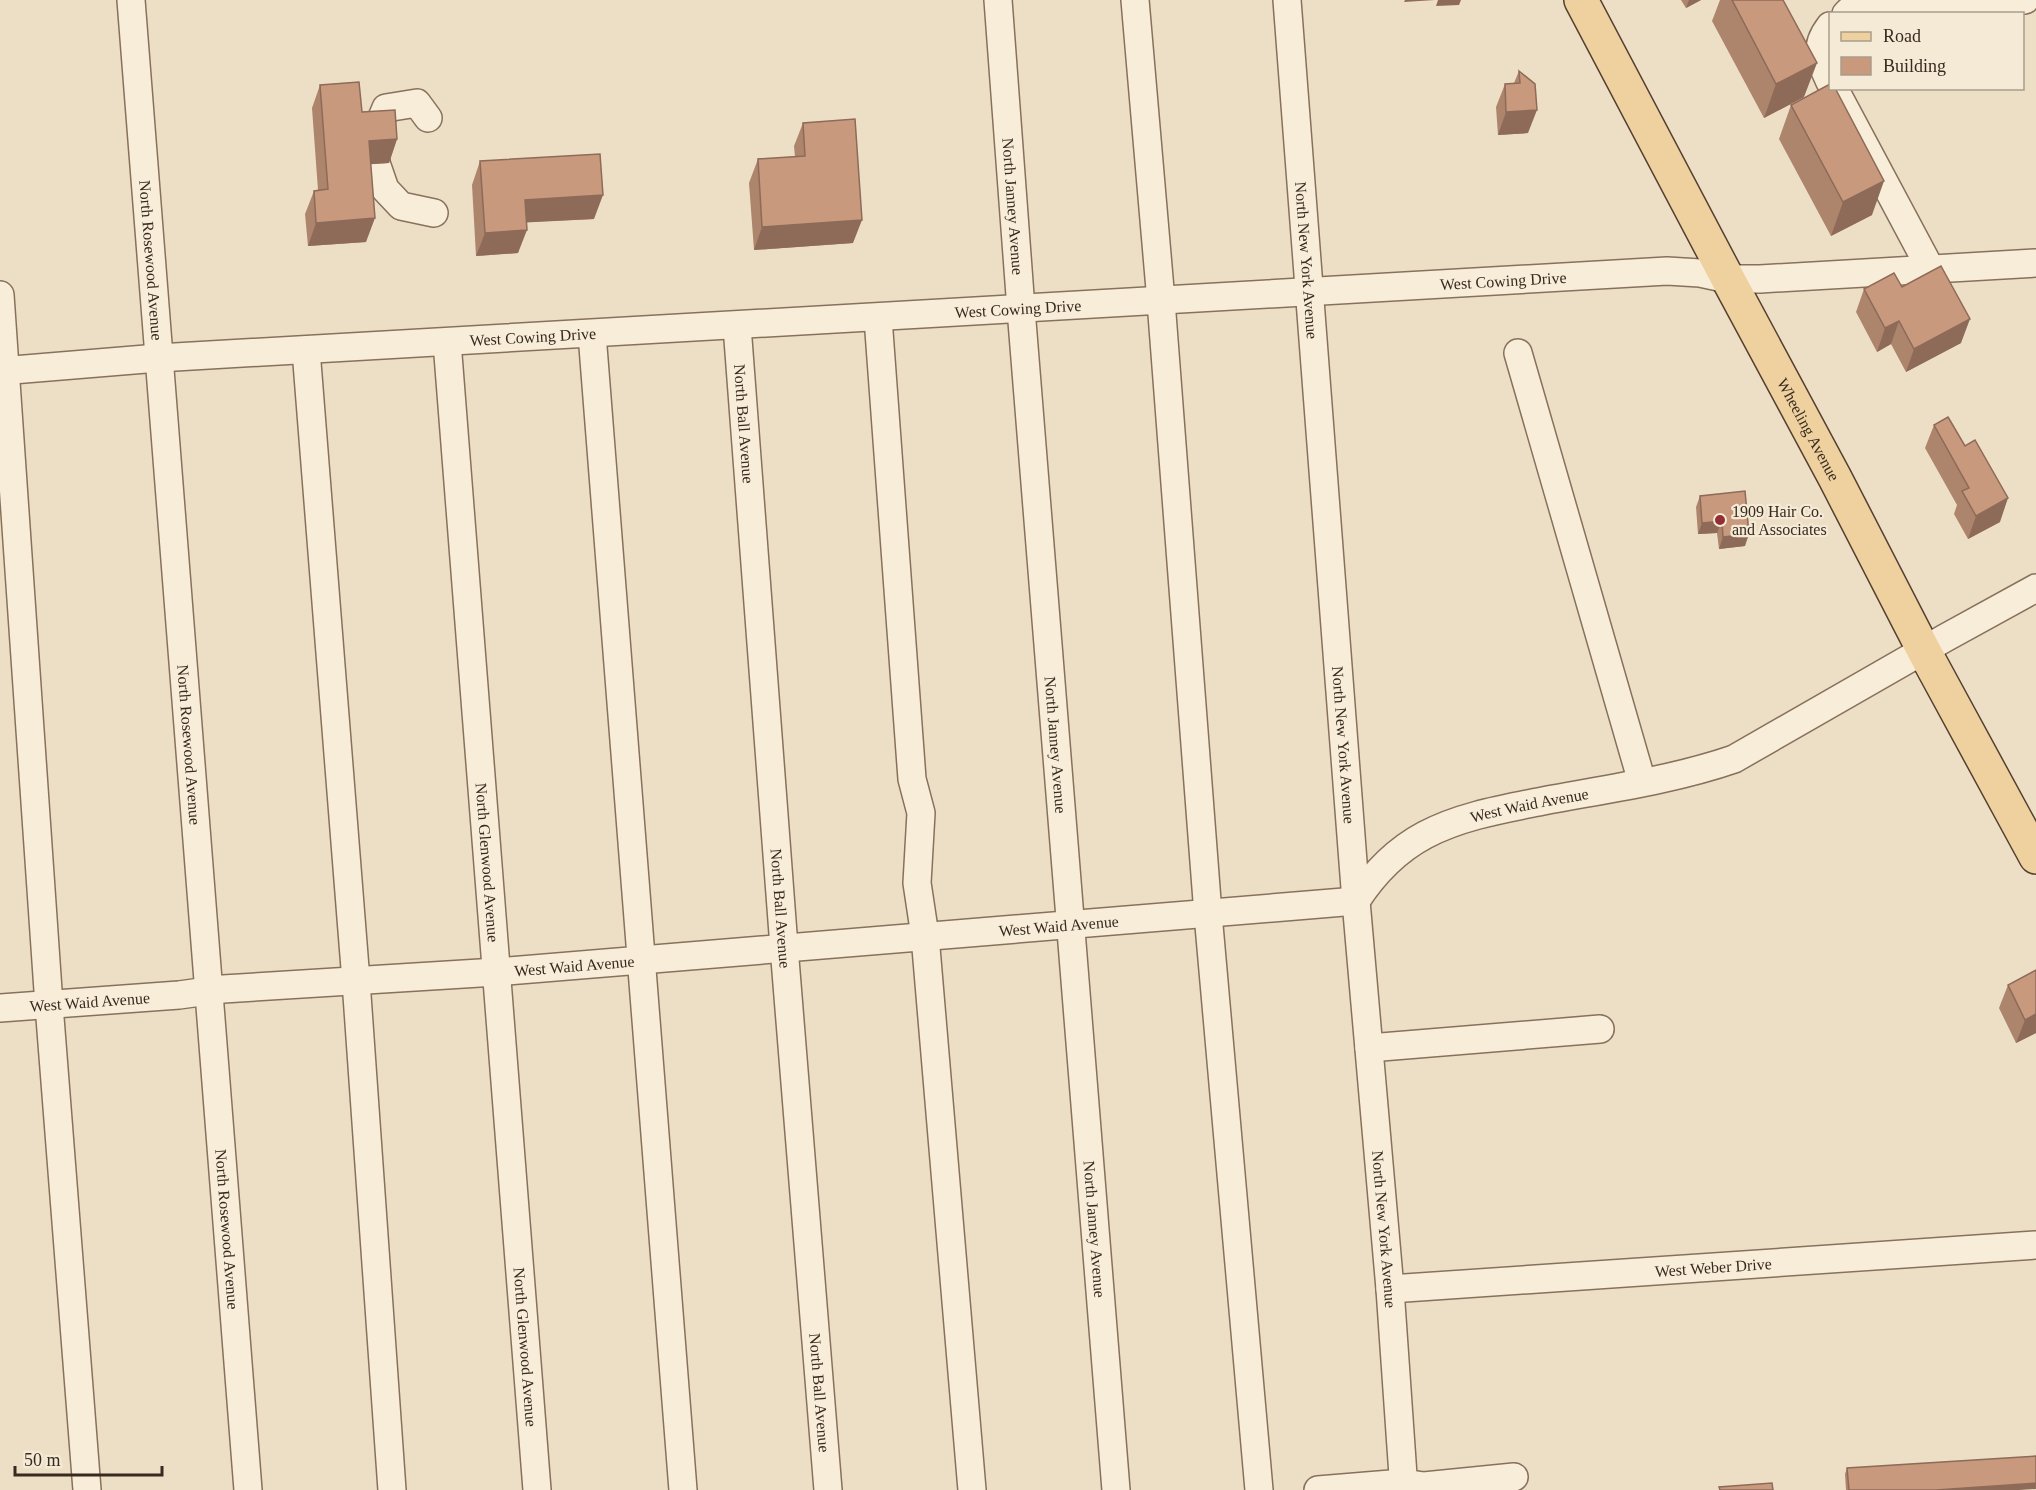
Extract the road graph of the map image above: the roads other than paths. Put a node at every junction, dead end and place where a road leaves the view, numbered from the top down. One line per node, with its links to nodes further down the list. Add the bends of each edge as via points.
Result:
1 (131, 0): 26 (street, North Rosewood Avenue)
2 (998, 0): 19 (street, North Janney Avenue)
3 (1135, 0): 18 (street)
4 (1287, 0): 16 (street, North New York Avenue)
5 (1581, 0): 15 (main road, Wheeling Avenue)
6 (2025, 0): 7 (street)
7 (1849, 12)
8 (1829, 27): 9 (street, via 1823,36 1819,61)
9 (1829, 80)
10 (1835, 90): 14 (street)
11 (428, 118): 12 (street, via 417,103 386,108 375,134 376,163 385,189 401,206)
12 (434, 213)
13 (2036, 262): 14 (street, West Cowing Drive)
14 (1930, 268): 15 (street, West Cowing Drive)
15 (1728, 279): 16 (street, West Cowing Drive, via 1667,271); 29 (main road, Wheeling Avenue)
16 (1311, 292): 18 (street, West Cowing Drive); 32 (street, North New York Avenue)
17 (0, 295): 27 (street)
18 (1161, 300): 19 (street, West Cowing Drive); 33 (street)
19 (1021, 309): 20 (street, West Cowing Drive); 34 (street, North Janney Avenue)
20 (878, 318): 21 (street, West Cowing Drive); 35 (street, via 912,779 921,813 917,883)
21 (737, 326): 22 (street, West Cowing Drive); 36 (street, North Ball Avenue)
22 (592, 334): 23 (street, West Cowing Drive); 37 (street)
23 (447, 342): 24 (street, West Cowing Drive); 38 (street, North Glenwood Avenue)
24 (306, 350): 26 (street, West Cowing Drive); 39 (street)
25 (1518, 354): 30 (street)
26 (158, 358): 27 (street, West Cowing Drive); 40 (street, North Rosewood Avenue)
27 (3, 371): 41 (street)
28 (2036, 588): 29 (street, West Waid Avenue)
29 (1924, 651): 30 (street, West Waid Avenue, via 1734,759 1703,770); 31 (main road, Wheeling Avenue)
30 (1642, 782): 32 (street, West Waid Avenue, via 1471,817 1425,835 1386,862)
31 (2036, 857)
32 (1356, 901): 33 (street, West Waid Avenue); 44 (street, North New York Avenue)
33 (1208, 914): 34 (street, West Waid Avenue); 57 (street)
34 (1070, 926): 35 (street, West Waid Avenue); 56 (street, North Janney Avenue)
35 (925, 936): 36 (street, West Waid Avenue); 55 (street)
36 (784, 947): 37 (street, West Waid Avenue); 54 (street, North Ball Avenue)
37 (640, 959): 38 (street, West Waid Avenue); 53 (street)
38 (496, 972): 39 (street, West Waid Avenue); 52 (street, North Glenwood Avenue)
39 (357, 981): 40 (street, West Waid Avenue); 51 (street)
40 (209, 992): 41 (street, West Waid Avenue); 50 (street, North Rosewood Avenue)
41 (49, 1005): 42 (street, West Waid Avenue); 49 (street)
42 (0, 1008)
43 (1600, 1029): 44 (street)
44 (1369, 1048): 46 (street, North New York Avenue)
45 (2036, 1245): 46 (street, West Weber Drive)
46 (1390, 1289): 48 (street, North New York Avenue)
47 (1514, 1477): 48 (street)
48 (1404, 1487): 58 (street)
49 (87, 1490)
50 (248, 1490)
51 (392, 1490)
52 (537, 1490)
53 (683, 1490)
54 (828, 1490)
55 (972, 1490)
56 (1116, 1490)
57 (1259, 1490)
58 (1317, 1490)

